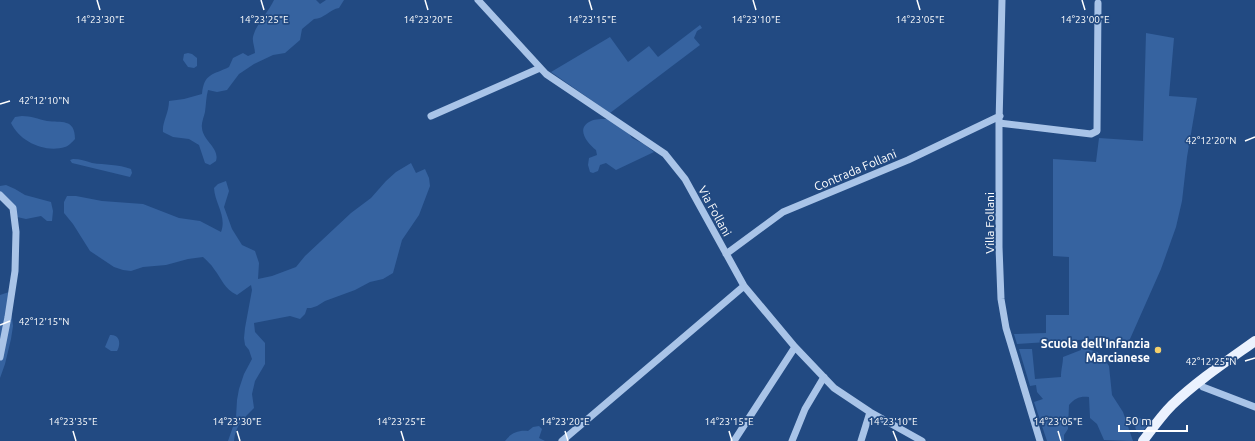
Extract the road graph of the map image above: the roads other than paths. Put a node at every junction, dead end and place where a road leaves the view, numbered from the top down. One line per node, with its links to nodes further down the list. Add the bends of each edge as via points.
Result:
1 (478, 0): 4 (street, Via Follani)
2 (1002, 0): 6 (street, Villa Follani)
3 (1098, 3): 6 (street, via 1097,131 1090,134)
4 (540, 68): 5 (street); 8 (street, Via Follani, via 665,154 685,179)
5 (430, 116)
6 (1000, 120): 8 (street, Contrada Follani, via 783,212); 22 (street, Villa Follani, via 1001,299 1006,328)
7 (0, 195): 12 (street, via 13,208 16,232 15,271)
8 (726, 254): 9 (street, Via Follani)
9 (744, 286): 11 (street, Via Follani); 17 (street)
10 (1255, 341): 14 (main road)
11 (795, 347): 13 (street, Via Follani); 18 (street)
12 (0, 357)
13 (824, 377): 16 (street, Via Follani, via 834,388); 19 (street, via 805,410)
14 (1199, 382): 15 (street, via 1203,387); 23 (main road, via 1172,405)
15 (1255, 407)
16 (870, 412): 20 (street); 21 (street, Via Follani)
17 (562, 441)
18 (734, 441)
19 (792, 441)
20 (861, 441)
21 (922, 441)
22 (1040, 441)
23 (1143, 441)

